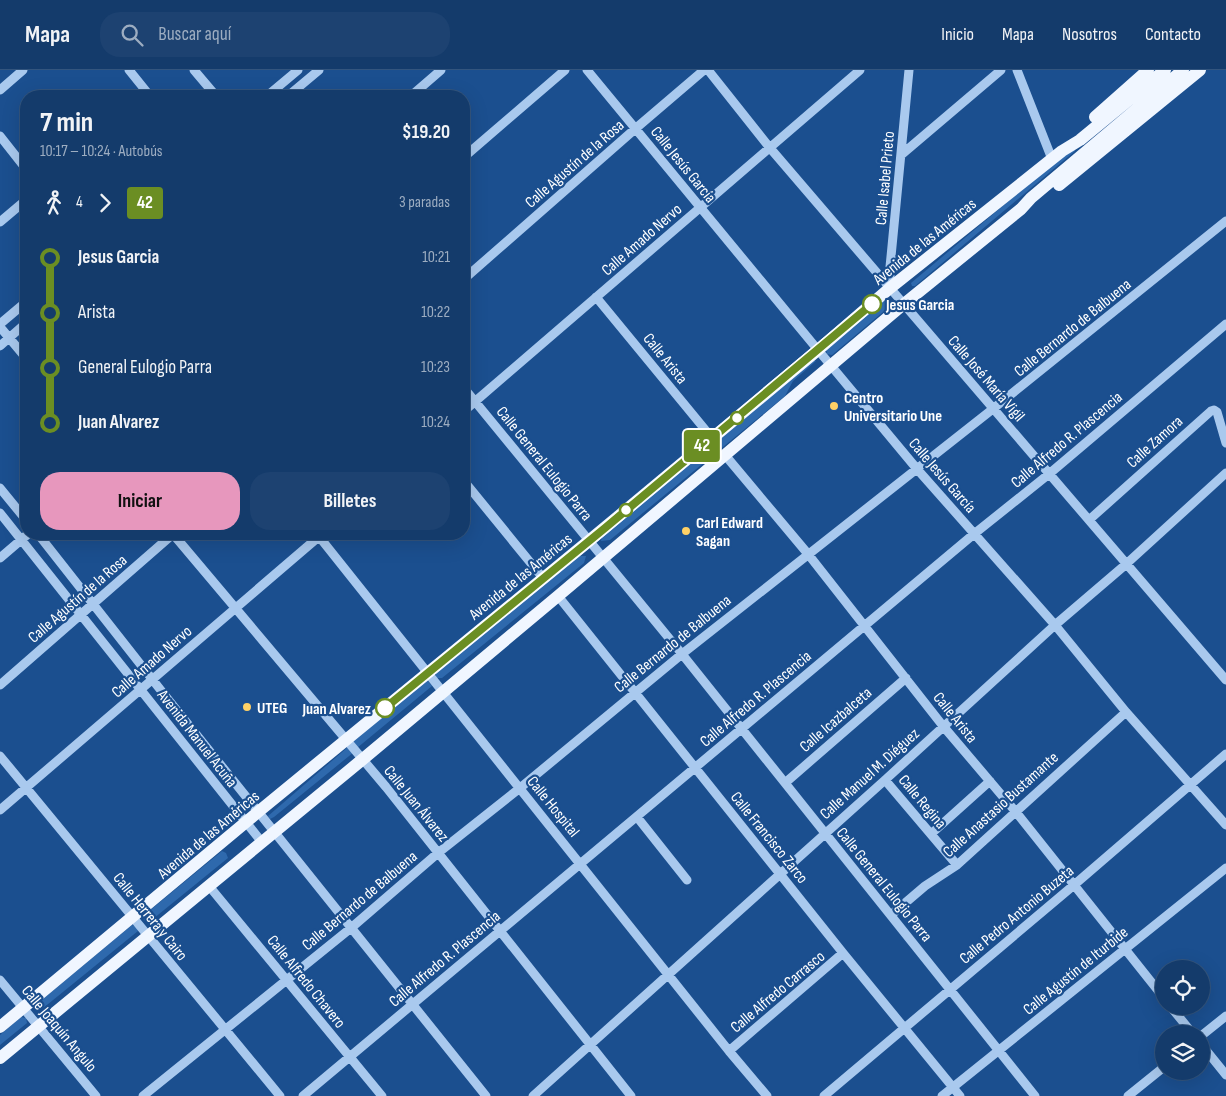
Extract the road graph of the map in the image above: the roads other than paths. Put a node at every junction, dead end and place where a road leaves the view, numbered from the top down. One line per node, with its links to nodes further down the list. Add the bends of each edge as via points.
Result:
1 (23, 70): 19 (street)
2 (129, 70): 20 (street)
3 (194, 70): 21 (street)
4 (298, 70): 22 (street)
5 (319, 70): 23 (street)
6 (441, 70): 24 (street)
7 (564, 70): 29 (street)
8 (587, 70): 25 (street, Calle Jesús García)
9 (704, 70): 25 (street, Calle Agustín de la Rosa)
10 (708, 70): 27 (street, Calle José María Vigil)
11 (860, 70): 27 (street, Calle Amado Nervo)
12 (909, 70): 30 (street, Calle Isabel Prieto)
13 (1000, 70): 30 (street)
14 (1017, 70): 31 (street)
15 (1148, 70): 28 (main road, Avenida de las Américas)
16 (1165, 70): 28 (main road, Avenida de las Américas)
17 (1183, 70): 35 (main road)
18 (1200, 70): 35 (main road, via 1036,204)
19 (0, 90)
20 (145, 90)
21 (211, 90)
22 (274, 90)
23 (295, 90)
24 (418, 90)
25 (635, 129): 34 (street, Calle Jesús García); 38 (street, Calle Agustín de la Rosa)
26 (0, 136): 32 (street)
27 (770, 148): 34 (street, Calle Amado Nervo); 39 (street, Calle José María Vigil)
28 (1062, 151): 31 (main road, Avenida de las Américas)
29 (470, 152)
30 (901, 155): 39 (street, Calle Isabel Prieto)
31 (1052, 160): 39 (main road, Avenida de las Américas)
32 (20, 161)
33 (20, 205): 37 (street)
34 (700, 208): 40 (street, Calle Amado Nervo); 48 (street, Calle Jesús García)
35 (1021, 208): 41 (main road)
36 (1226, 221): 54 (street, Calle Bernardo de Balbuena)
37 (0, 222)
38 (470, 275)
39 (890, 288): 41 (street, Calle José María Vigil); 48 (main road, Avenida de las Américas)
40 (596, 297): 52 (street, Calle Amado Nervo); 55 (street, Calle Arista)
41 (904, 304): 50 (main road); 54 (street, Calle José María Vigil)
42 (20, 308): 44 (street)
43 (1226, 324): 60 (street, Calle Alfredo R. Plascencia)
44 (0, 326): 46 (street)
45 (20, 328): 46 (street)
46 (9, 338): 47 (street); 49 (street)
47 (0, 346)
48 (818, 350): 50 (street, Calle Jesús García); 55 (main road, Avenida de las Américas)
49 (20, 351)
50 (831, 366): 57 (main road); 58 (street, Calle Jesús García)
51 (470, 395): 52 (street, Calle General Eulogio Parra)
52 (475, 401): 53 (street, Calle Amado Nervo); 75 (street, Calle General Eulogio Parra)
53 (470, 406)
54 (994, 409): 58 (street, Calle Bernardo de Balbuena); 60 (street, Calle José María Vigil)
55 (712, 438): 75 (main road, Avenida de las Américas)
56 (1226, 443): 65 (street, Calle Zamora, via 1217,412 1211,410)
57 (725, 454): 76 (street, Calle Arista); 77 (main road)
58 (917, 469): 67 (street, Calle Jesús García); 76 (street, Calle Bernardo de Balbuena)
59 (1226, 473): 79 (street, Calle Manuel M. Diéguez)
60 (1049, 474): 65 (street, Calle José María Vigil); 67 (street, Calle Alfredo R. Plascencia)
61 (0, 488): 64 (street)
62 (470, 488): 80 (street)
63 (0, 513): 66 (street, Avenida Manuel Acuña)
64 (20, 513)
65 (1088, 520): 79 (street, Calle José María Vigil)
66 (20, 532)
67 (974, 534): 85 (street, Calle Jesús García); 86 (street, Calle Alfredo R. Plascencia)
68 (21, 540): 78 (street)
69 (27, 540): 84 (street, Avenida Manuel Acuña)
70 (43, 540): 82 (street, Avenida Manuel Acuña)
71 (166, 540): 82 (street, Calle Agustín de la Rosa)
72 (178, 540): 83 (street, Calle Juan Álvarez)
73 (312, 540): 83 (street, Calle Amado Nervo)
74 (324, 540): 88 (street, Calle Hospital)
75 (590, 540): 77 (street, Calle General Eulogio Parra); 80 (main road, Avenida de las Américas)
76 (808, 554): 86 (street, Calle Arista); 87 (street, Calle Bernardo de Balbuena)
77 (604, 557): 81 (main road); 87 (street, Calle General Eulogio Parra)
78 (0, 558)
79 (1126, 564): 85 (street, Calle Manuel M. Diéguez); 91 (street, Calle José María Vigil)
80 (543, 578): 88 (main road, Avenida de las Américas)
81 (558, 596): 94 (main road); 95 (street, Calle Francisco Zarco)
82 (92, 605): 84 (street, Calle Agustín de la Rosa); 90 (street, Avenida Manuel Acuña)
83 (235, 608): 90 (street, Calle Amado Nervo); 99 (street, Calle Juan Álvarez)
84 (81, 614): 92 (street, Calle Agustín de la Rosa); 93 (street, Avenida Manuel Acuña)
85 (1054, 625): 96 (street, Calle Jesús García); 97 (street, Calle Manuel M. Diéguez)
86 (864, 626): 89 (street, Calle Arista); 98 (street, Calle Alfredo R. Plascencia)
87 (682, 654): 95 (street, Calle Bernardo de Balbuena); 98 (street, Calle General Eulogio Parra)
88 (428, 673): 94 (street, Calle Hospital); 99 (main road, Avenida de las Américas)
89 (906, 678): 97 (street, Calle Arista); 106 (street, Calle Icazbalceta)
90 (152, 679): 93 (street, Calle Amado Nervo); 111 (street, Avenida Manuel Acuña)
91 (1226, 680)
92 (0, 685)
93 (140, 689): 108 (street, Calle Amado Nervo); 114 (street, Avenida Manuel Acuña)
94 (444, 691): 102 (main road); 109 (street, Calle Hospital)
95 (635, 692): 103 (street, Calle Francisco Zarco); 109 (street, Calle Bernardo de Balbuena)
96 (1126, 712): 107 (street, Calle Jesús García); 112 (street, Calle Anastasio Bustamante)
97 (944, 726): 104 (street, Calle Manuel M. Diéguez); 105 (street, Calle Arista)
98 (742, 729): 103 (street, Calle Alfredo R. Plascencia); 106 (street, Calle General Eulogio Parra)
99 (346, 739): 102 (street, Calle Juan Álvarez); 111 (main road, Avenida de las Américas)
100 (1226, 754): 107 (street, Calle Pedro Antonio Buzeta)
101 (0, 756): 108 (street, Calle Herrera y Cairo)
102 (363, 759): 116 (main road); 120 (street, Calle Juan Álvarez)
103 (695, 768): 113 (street, Calle Alfredo R. Plascencia); 124 (street, Calle Francisco Zarco)
104 (885, 780): 117 (street, Calle Manuel M. Diéguez); 118 (street, Calle Regina)
105 (990, 781): 112 (street, Calle Arista); 118 (street)
106 (785, 783): 117 (street, Calle General Eulogio Parra)
107 (1190, 784): 115 (street, Calle Jesús García); 126 (street, Calle Pedro Antonio Buzeta)
108 (26, 788): 110 (street, Calle Amado Nervo); 129 (street, Calle Herrera y Cairo)
109 (520, 788): 120 (street, Calle Bernardo de Balbuena); 121 (street, Calle Hospital)
110 (0, 810)
111 (258, 812): 114 (main road, Avenida de las Américas); 116 (street, Avenida Manuel Acuña)
112 (1016, 812): 122 (street, Calle Anastasio Bustamante); 126 (street, Calle Arista)
113 (637, 817): 121 (street, Calle Alfredo R. Plascencia); 125 (street)
114 (246, 823): 119 (street, Avenida Manuel Acuña); 129 (main road, Avenida de las Américas)
115 (1226, 825)
116 (274, 831): 119 (main road); 130 (street, Avenida Manuel Acuña)
117 (825, 833): 124 (street, Calle Manuel M. Diéguez); 128 (street, Calle General Eulogio Parra)
118 (931, 834): 122 (street, Calle Regina)
119 (261, 842): 127 (main road)
120 (438, 853): 130 (street, Calle Bernardo de Balbuena); 131 (street, Calle Juan Álvarez)
121 (581, 864): 131 (street, Calle Alfredo R. Plascencia); 135 (street, Calle Hospital)
122 (957, 865): 128 (street, Calle Anastasio Bustamante, via 925,886)
123 (1226, 868): 133 (street, Calle Agustín de Iturbide)
124 (780, 874): 134 (street, Calle Francisco Zarco); 135 (street, Calle Manuel M. Diéguez)
125 (687, 880)
126 (1074, 885): 133 (street, Calle Arista); 139 (street, Calle Pedro Antonio Buzeta)
127 (209, 886): 132 (main road); 137 (street, Calle Alfredo Chavero)
128 (891, 916): 139 (street, Calle General Eulogio Parra)
129 (133, 918): 132 (street, Calle Herrera y Cairo); 141 (main road, Avenida de las Américas)
130 (351, 928): 137 (street, Calle Bernardo de Balbuena); 140 (street, Avenida Manuel Acuña)
131 (500, 931): 140 (street, Calle Alfredo R. Plascencia); 150 (street, Calle Juan Álvarez)
132 (148, 936): 145 (main road); 149 (street, Calle Herrera y Cairo)
133 (1125, 949): 138 (street, Calle Arista); 151 (street, Calle Agustín de Iturbide)
134 (843, 954): 147 (street, Calle Francisco Zarco); 152 (street, Calle Alfredo Carrasco)
135 (669, 974): 150 (street, Calle Manuel M. Diéguez); 152 (street, Calle Hospital)
136 (0, 980): 141 (street, Calle Joaquín Angulo)
137 (286, 980): 149 (street, Calle Bernardo de Balbuena); 154 (street, Calle Alfredo Chavero)
138 (1155, 987)
139 (950, 989): 147 (street, Calle Pedro Antonio Buzeta); 151 (street, Calle General Eulogio Parra)
140 (412, 1005): 154 (street, Calle Alfredo R. Plascencia); 164 (street, Avenida Manuel Acuña)
141 (23, 1008): 145 (street, Calle Joaquín Angulo); 146 (main road, Avenida de las Américas)
142 (1177, 1015): 144 (street)
143 (1226, 1016): 148 (street)
144 (1186, 1025)
145 (39, 1026): 155 (main road); 159 (street, Calle Joaquín Angulo)
146 (0, 1027)
147 (904, 1028): 158 (street, Calle Francisco Zarco); 168 (street, Calle Pedro Antonio Buzeta)
148 (1210, 1029)
149 (226, 1030): 160 (street, Calle Bernardo de Balbuena); 161 (street, Calle Herrera y Cairo)
150 (590, 1045): 165 (street, Calle Manuel M. Diéguez); 166 (street, Calle Juan Álvarez)
151 (999, 1050): 158 (street, Calle Agustín de Iturbide); 171 (street, Calle General Eulogio Parra)
152 (729, 1051): 167 (street, Calle Hospital)
153 (1210, 1055): 157 (street)
154 (349, 1056): 162 (street, Calle Alfredo R. Plascencia); 163 (street, Calle Alfredo Chavero)
155 (0, 1058)
156 (1155, 1074): 172 (street)
157 (1226, 1075)
158 (953, 1087): 169 (street, Calle Agustín de Iturbide); 170 (street, Calle Francisco Zarco)
159 (96, 1096)
160 (143, 1096)
161 (280, 1096)
162 (303, 1096)
163 (382, 1096)
164 (486, 1096)
165 (533, 1096)
166 (631, 1096)
167 (766, 1096)
168 (824, 1096)
169 (942, 1096)
170 (960, 1096)
171 (1036, 1096)
172 (1128, 1096)

